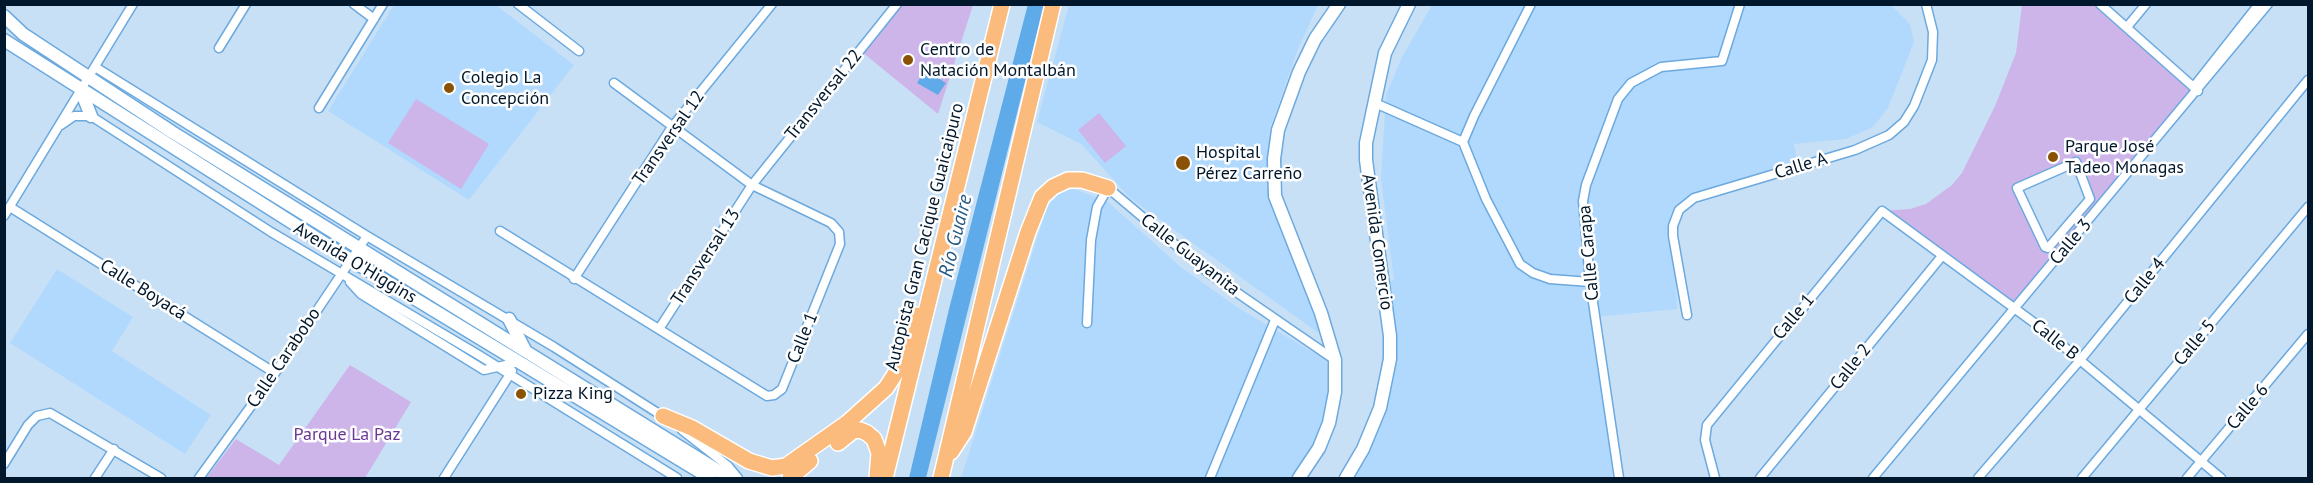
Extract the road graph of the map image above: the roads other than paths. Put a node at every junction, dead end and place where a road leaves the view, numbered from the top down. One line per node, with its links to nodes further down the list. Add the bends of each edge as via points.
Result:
1 (133, 4): 26 (street)
2 (246, 4): 24 (street)
3 (354, 4): 20 (street)
4 (383, 4): 20 (street)
5 (518, 4): 25 (street)
6 (772, 4): 37 (street, Transversal 12)
7 (897, 4): 39 (street, Transversal 22)
8 (1002, 4): 54 (highway, Autopista Gran Cacique Guaicaipuro)
9 (1053, 4): 72 (highway)
10 (1339, 4): 64 (main road, via 1299,72 1278,130 1274,159 1275,196 1321,313)
11 (1409, 4): 33 (main road, Avenida Comercio, via 1390,39)
12 (1531, 4): 38 (street)
13 (1740, 4): 53 (street, Calle Carapa, via 1722,61 1661,67 1631,83 1618,99 1583,201)
14 (1926, 4): 56 (street, Calle A, via 1933,32 1932,60 1914,106 1889,135 1855,150 1694,198 1679,210 1673,236)
15 (2100, 4): 21 (street)
16 (2146, 4): 21 (street)
17 (2259, 4): 22 (street, Calle 3)
18 (2268, 4): 22 (street, Calle 3)
19 (4, 16): 28 (main road, Avenida O'Higgins, via 23,34)
20 (374, 19): 34 (street)
21 (2127, 27): 31 (street)
22 (2240, 34): 31 (street, Calle 3)
23 (4, 40): 32 (main road, Avenida O'Higgins)
24 (219, 48)
25 (579, 51)
26 (95, 67): 27 (street, Avenida O'Higgins); 28 (street)
27 (109, 75): 28 (street); 47 (street, Avenida O'Higgins)
28 (88, 78): 32 (street); 48 (main road, Avenida O'Higgins)
29 (2308, 80): 63 (street, Calle 4)
30 (614, 83): 37 (street, Calle 1)
31 (2196, 89): 55 (street, Calle 3)
32 (81, 91): 35 (main road); 36 (street); 50 (main road, Avenida O'Higgins)
33 (1375, 103): 38 (street); 89 (main road, Avenida Comercio, via 1367,132 1366,160 1390,359 1380,408)
34 (319, 108)
35 (91, 116): 36 (street, via 74,116); 51 (street, Avenida O'Higgins)
36 (61, 125): 42 (street)
37 (672, 127): 39 (street, Calle 1); 52 (street, Transversal 12)
38 (1463, 142): 53 (street, via 1495,218 1520,264 1550,279)
39 (752, 184): 60 (street, Transversal 13); 60 (street, Calle 1, via 831,223 840,238 782,389 767,396)
40 (1107, 188): 58 (street, Calle Guayanita, via 1210,274); 59 (street, via 1097,207 1091,240); 72 (highway, via 1068,180 1042,198 964,432)
41 (2017, 188): 41 (street, via 2076,162 2090,200 2048,248)
42 (10, 207): 45 (street); 67 (street, Calle Boyacá)
43 (2308, 207): 69 (street, Calle 5)
44 (1882, 211): 49 (street, Calle B); 91 (street, Calle 1, via 1707,425 1705,440)
45 (4, 216)
46 (500, 231): 52 (street, Calle 1)
47 (367, 236): 48 (street, Calle Carabobo); 57 (street, Avenida O'Higgins)
48 (357, 249): 50 (street, Calle Carabobo); 62 (main road, Avenida O'Higgins)
49 (1942, 256): 55 (street, Calle B); 92 (street, Calle 2)
50 (351, 260): 51 (street, Calle Carabobo); 65 (main road, Avenida O'Higgins)
51 (341, 273): 66 (street, Avenida O'Higgins, via 361,294 430,338 484,370); 67 (street, Calle Carabobo)
52 (574, 279): 60 (street, Calle 1)
53 (1590, 282): 90 (street, Calle Carapa)
54 (933, 290): 70 (highway, via 918,313 897,370 886,388 847,423 786,466 772,468 749,461); 85 (highway, Autopista Gran Cacique Guaicaipuro)
55 (2013, 308): 63 (street, Calle B); 93 (street, Calle 3); 94 (street, Calle 3)
56 (1687, 315)
57 (509, 319): 62 (main road); 70 (street, Avenida O'Higgins)
58 (1275, 320): 64 (street, Calle Guayanita); 87 (street)
59 (1087, 323)
60 (659, 329)
61 (2308, 334): 73 (street, Calle 6)
62 (526, 351): 65 (street); 81 (main road, Avenida O'Higgins)
63 (2080, 359): 69 (street, Calle B); 95 (street, Calle 4)
64 (1335, 360): 88 (main road, via 1335,392 1329,423 1319,448)
65 (519, 362): 66 (street); 68 (street); 80 (main road, Avenida O'Higgins)
66 (498, 367): 68 (street)
67 (275, 373): 77 (street, Calle Carabobo)
68 (510, 374): 78 (street); 79 (street)
69 (2140, 410): 73 (street, Calle B); 96 (street, Calle 5)
70 (663, 416): 82 (street, Avenida O'Higgins, via 703,445)
71 (114, 449): 74 (street, via 50,413 37,416 28,425); 75 (street); 76 (street)
72 (946, 459): 86 (highway)
73 (2203, 462): 97 (street, Calle 6); 98 (street, Calle B)
74 (4, 464)
75 (95, 478)
76 (161, 478)
77 (199, 478)
78 (444, 478)
79 (677, 478)
80 (710, 478)
81 (730, 478)
82 (738, 478)
83 (790, 478): 84 (highway, via 860,430 874,440 879,453)
84 (877, 478)
85 (885, 478)
86 (941, 478)
87 (1210, 478)
88 (1299, 478)
89 (1346, 478)
90 (1619, 478)
91 (1714, 478)
92 (1760, 478)
93 (1866, 478)
94 (1873, 478)
95 (1978, 478)
96 (2082, 478)
97 (2187, 478)
98 (2221, 478)

